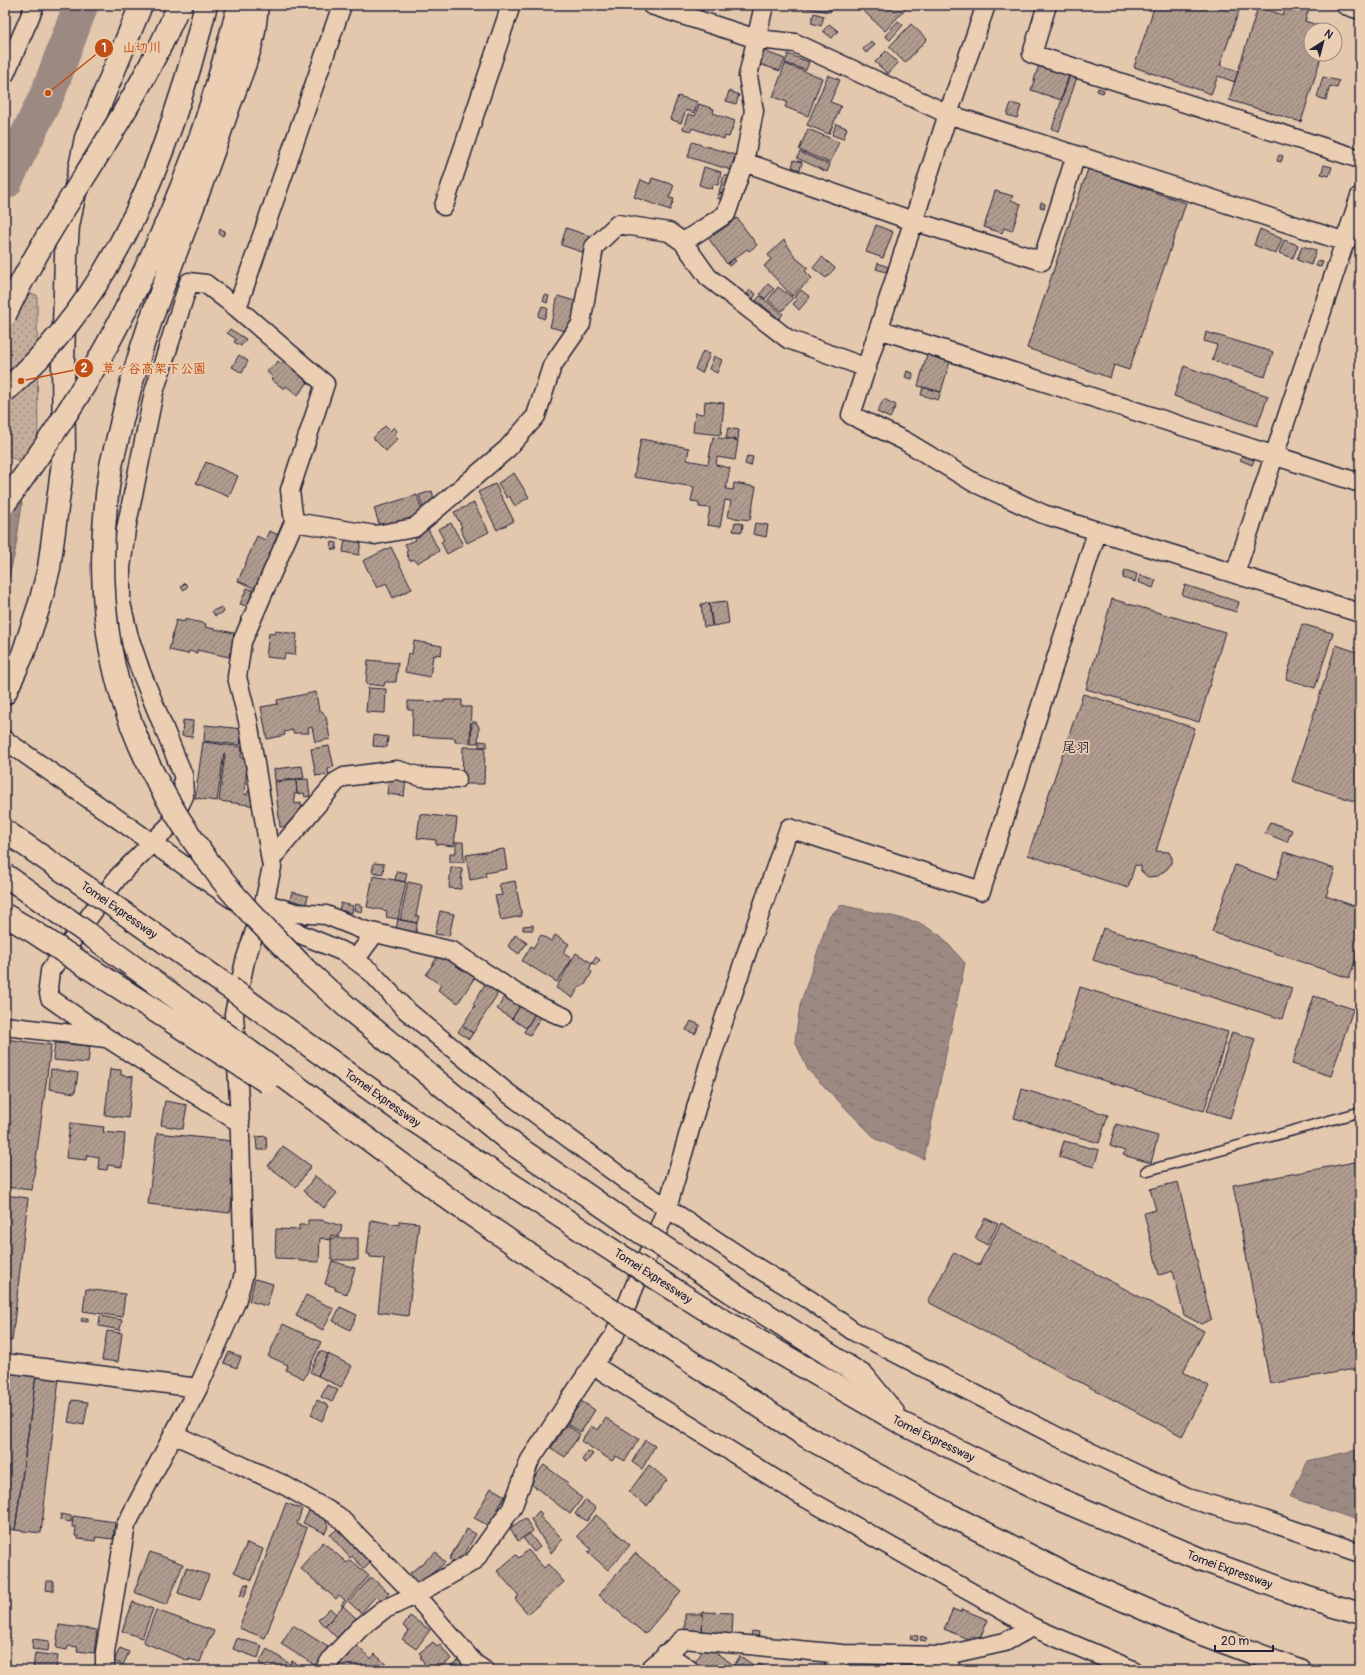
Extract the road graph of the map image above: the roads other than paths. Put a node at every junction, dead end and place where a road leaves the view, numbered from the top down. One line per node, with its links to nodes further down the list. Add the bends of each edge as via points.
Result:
1 (35, 5): 16 (street)
2 (141, 5): 38 (main road, via 86,138 68,226 63,362 64,451 49,568 40,603)
3 (178, 5): 27 (main road, bridge, via 155,56 32,263)
4 (206, 5): 30 (main road, bridge, via 163,151 138,211 87,299 65,329 30,369)
5 (239, 5): 33 (main road, bridge, via 197,147 166,225 92,372 44,448)
6 (257, 5): 60 (main road, bridge, via 250,45 213,155 162,288 130,388 112,465 106,507 104,603 119,685 131,724 147,761 170,804 218,874 249,911 305,969 365,1023 513,1144 636,1229 864,1377)
7 (342, 5): 26 (street)
8 (511, 5): 22 (street)
9 (651, 5): 15 (street)
10 (764, 5): 15 (street)
11 (986, 5): 17 (street)
12 (1047, 5): 19 (street, via 1032,54)
13 (1345, 5): 14 (street)
14 (1360, 10)
15 (757, 40): 17 (street, via 795,44); 20 (street, via 748,76 754,111)
16 (5, 74)
17 (948, 114): 18 (street); 23 (street)
18 (1076, 155): 23 (street, via 1042,261); 25 (street)
19 (1360, 158)
20 (744, 162): 23 (street); 24 (street, via 726,214)
21 (1360, 196): 25 (street)
22 (444, 206)
23 (913, 221): 28 (street)
24 (683, 242): 29 (street, via 708,277 788,339); 34 (street, via 669,232 618,224 594,247 581,324 552,366 536,416 507,449 414,528 375,535)
25 (1346, 242): 31 (street)
26 (237, 308): 34 (street, via 325,384 290,490); 42 (street, via 206,284 189,282 154,392 126,529 121,568 121,603 128,637 183,775 184,796 170,826)
27 (5, 316)
28 (879, 329): 29 (street); 31 (street)
29 (867, 368): 35 (street, via 851,415 905,441 973,482 1043,514)
30 (5, 391)
31 (1274, 456): 32 (street); 36 (street)
32 (1360, 483)
33 (5, 503)
34 (294, 522): 43 (street, via 242,642 237,677 248,721)
35 (1097, 532): 36 (street); 56 (street, via 981,891 790,828 709,1064)
36 (1235, 574): 37 (street)
37 (1360, 614)
38 (5, 693)
39 (5, 740): 42 (street)
40 (457, 779): 43 (street, via 422,777 397,770 344,776)
41 (5, 831): 60 (main road, Tomei Expressway, bridge, via 410,1118 719,1318)
42 (152, 843): 45 (street); 51 (street, via 118,878 50,971 50,998)
43 (271, 859): 45 (street, via 272,868)
44 (5, 876): 52 (main road, bridge, via 90,935)
45 (262, 910): 47 (street, via 326,915); 48 (street); 54 (street, via 245,961 234,1014)
46 (5, 915): 52 (main road, bridge, via 75,959)
47 (375, 933): 48 (street); 49 (street, via 452,951 519,995)
48 (355, 960): 56 (street, via 371,972 406,1010 505,1092)
49 (564, 1017)
50 (5, 1026): 51 (street)
51 (107, 1038): 54 (street)
52 (216, 1039): 76 (main road, bridge, via 594,1299 809,1438 1071,1577 1197,1632)
53 (1360, 1112): 55 (lane)
54 (240, 1123): 59 (street, via 244,1274 236,1302)
55 (1146, 1171)
56 (667, 1208): 58 (street, via 614,1336); 62 (street, via 810,1300 853,1332 1058,1437 1187,1498 1264,1520)
57 (5, 1363): 59 (street)
58 (593, 1365): 63 (street, via 530,1460 512,1508 474,1561); 65 (street, via 802,1496)
59 (198, 1388): 61 (street)
60 (903, 1424): 64 (main road, Tomei Expressway, via 1047,1494 1200,1559)
61 (173, 1434): 63 (street, via 284,1485 338,1516); 69 (street, via 126,1525 105,1652)
62 (1360, 1553)
63 (415, 1595): 70 (street, via 383,1610 360,1628); 71 (street, via 474,1663)
64 (1360, 1614)
65 (1032, 1626): 68 (street, via 1005,1642); 75 (street)
66 (666, 1653): 67 (street, via 683,1639); 72 (street); 73 (street)
67 (843, 1654): 68 (street); 74 (street)
68 (947, 1663)
69 (105, 1670)
70 (324, 1670)
71 (484, 1670)
72 (649, 1670)
73 (690, 1670)
74 (833, 1670)
75 (1133, 1670)
76 (1299, 1670)

